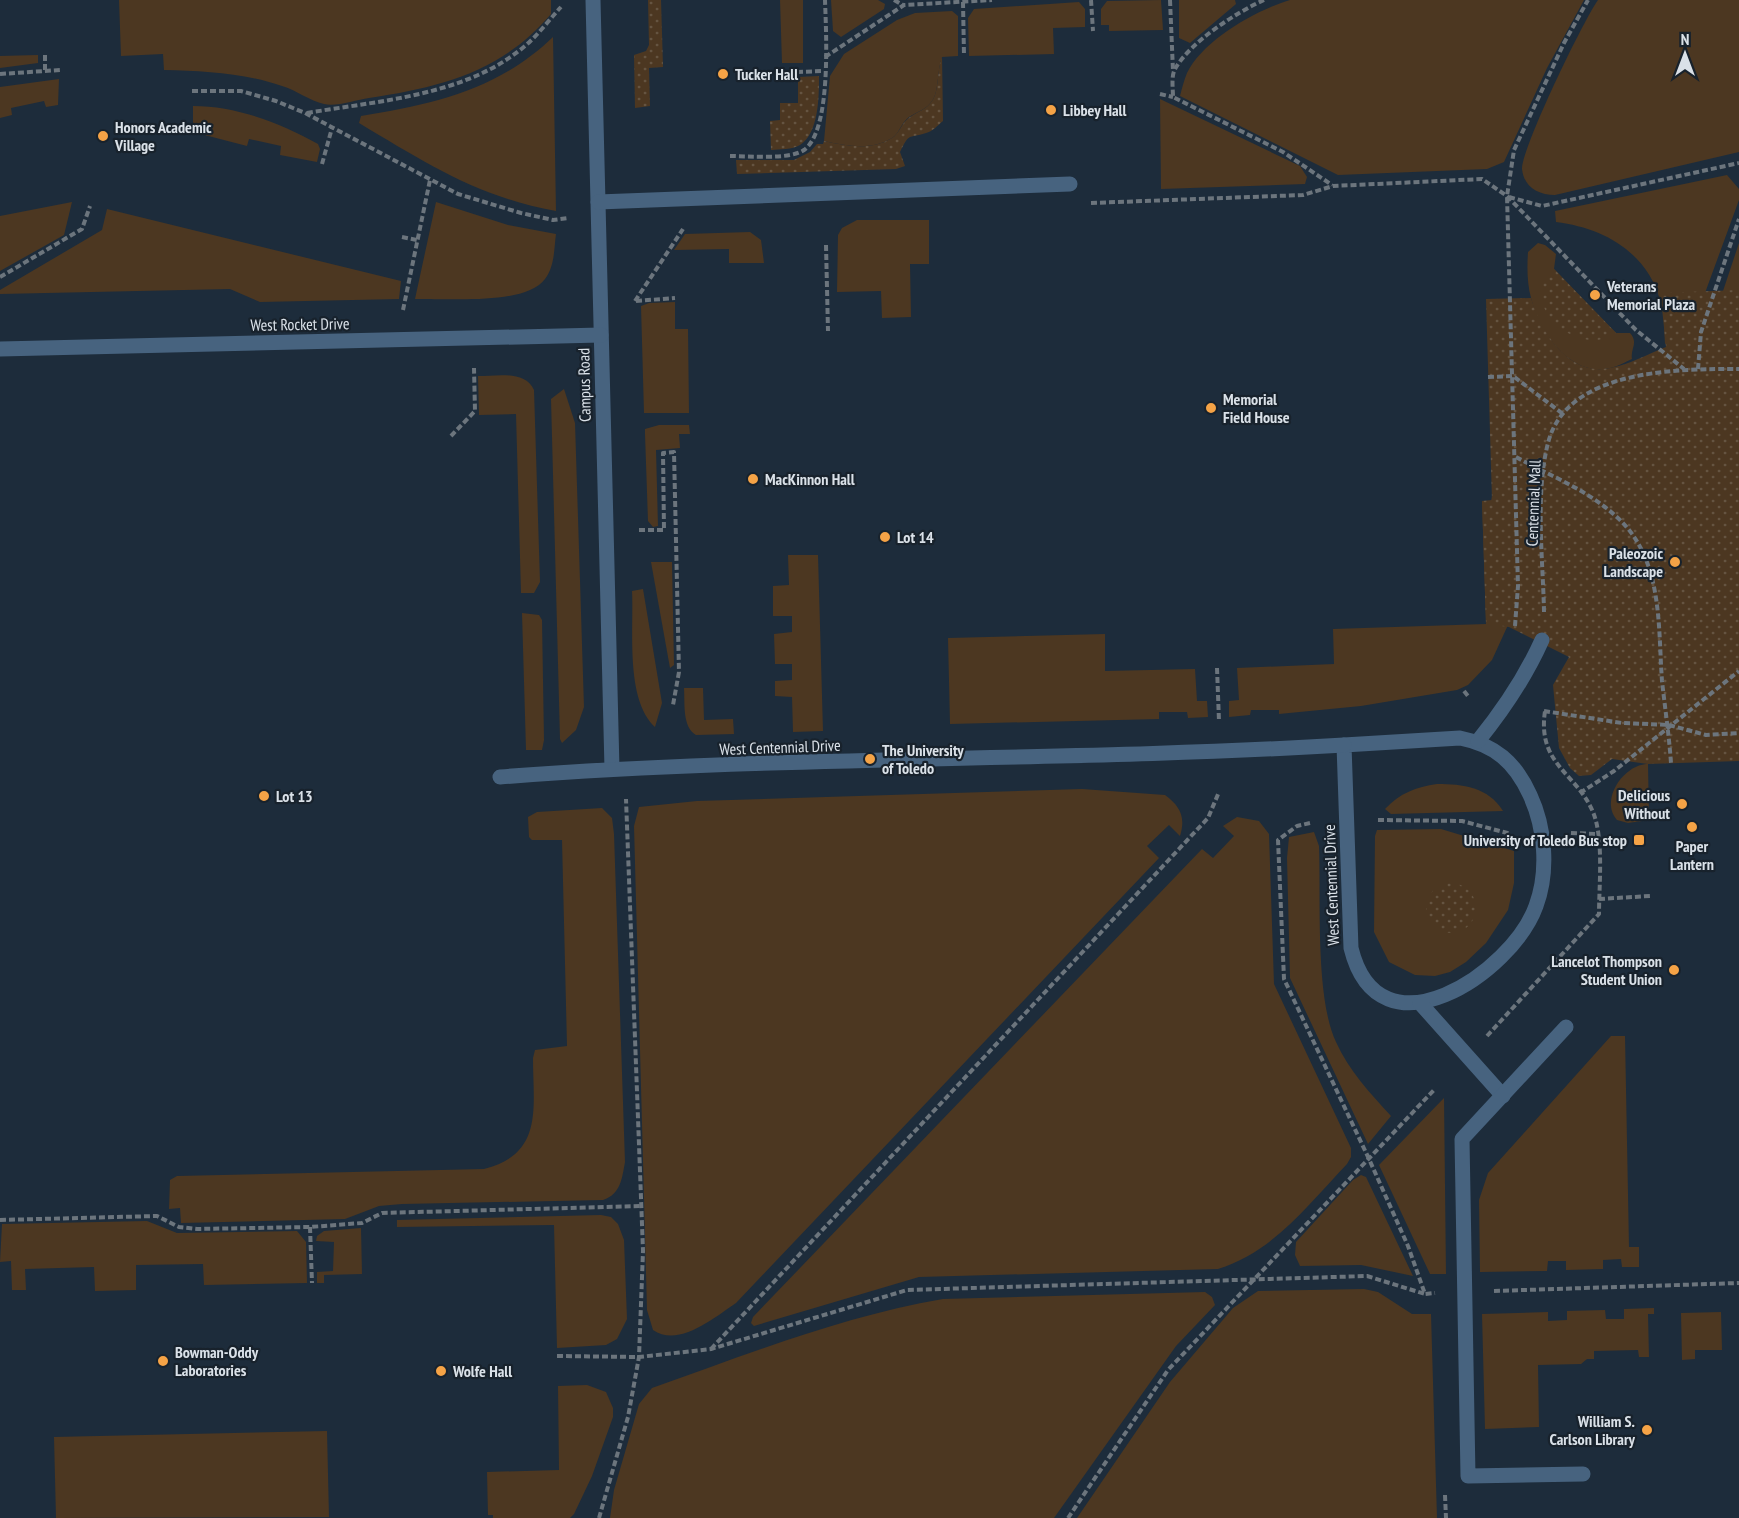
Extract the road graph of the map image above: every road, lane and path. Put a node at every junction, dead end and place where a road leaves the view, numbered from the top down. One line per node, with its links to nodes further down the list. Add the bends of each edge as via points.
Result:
1 (593, 0): 34 (street, Campus Road)
2 (825, 0): 15 (path)
3 (894, 0): 10 (path)
4 (992, 0): 9 (path)
5 (1091, 0): 12 (path)
6 (1170, 0): 20 (path)
7 (1264, 0): 20 (path, via 1219,27)
8 (1588, 0): 33 (path, via 1514,150)
9 (963, 2): 10 (path); 14 (path)
10 (904, 5): 15 (path)
11 (561, 7): 25 (path, via 521,50 487,70 398,98)
12 (1093, 31)
13 (45, 55): 16 (path)
14 (964, 56)
15 (825, 57): 18 (path)
16 (45, 70): 17 (path); 21 (path)
17 (60, 70)
18 (824, 71): 19 (path); 27 (path, via 816,134 802,151)
19 (797, 72)
20 (1173, 72): 24 (path)
21 (0, 74)
22 (192, 91): 25 (path, via 241,91)
23 (1160, 94): 24 (path)
24 (1173, 97): 32 (path, via 1283,152)
25 (305, 113): 26 (path)
26 (332, 128): 29 (path); 30 (path)
27 (730, 156)
28 (1739, 163): 33 (path, via 1542,206)
29 (322, 164)
30 (430, 180): 36 (path, via 503,209 554,220); 40 (path)
31 (1070, 184): 34 (street)
32 (1333, 186)
33 (1507, 196): 49 (path, via 1636,330); 52 (path)
34 (598, 202): 46 (street, Campus Road)
35 (90, 206): 42 (path, via 82,229)
36 (568, 218)
37 (1739, 219): 50 (path, via 1701,332)
38 (683, 229): 43 (path, via 635,301)
39 (402, 237): 40 (path)
40 (417, 240): 44 (path)
41 (826, 245): 45 (path)
42 (0, 277)
43 (675, 298)
44 (402, 310)
45 (828, 331)
46 (601, 335): 47 (street, West Rocket Drive); 73 (street, Campus Road)
47 (0, 349)
48 (474, 367): 55 (path, via 475,411)
49 (1684, 369): 50 (path, Centennial Mall); 54 (path, Centennial Mall, via 1626,377 1579,400)
50 (1698, 369): 51 (path, Centennial Mall)
51 (1739, 369)
52 (1513, 376): 53 (path); 54 (path); 56 (path)
53 (1488, 377)
54 (1563, 414): 57 (path, Centennial Mall, via 1548,441)
55 (451, 436)
56 (1515, 456): 57 (path); 59 (path)
57 (1544, 472): 60 (path, Centennial Mall); 68 (path, via 1573,485 1615,515 1641,549 1657,602)
58 (639, 530): 65 (path, via 664,530 663,453 674,452 679,672)
59 (1515, 627)
60 (1542, 640): 70 (street, via 1526,676)
61 (1217, 668): 67 (path)
62 (1739, 671): 68 (path)
63 (1464, 691): 64 (path)
64 (1468, 696)
65 (673, 705)
66 (1539, 710): 68 (path, via 1622,723)
67 (1219, 722)
68 (1669, 725): 69 (path, via 1706,735); 72 (path); 76 (path, via 1614,771)
69 (1739, 734)
70 (1478, 741): 71 (street, West Centennial Drive, via 1460,738); 85 (street, West Centennial Drive, via 1511,762 1533,802 1544,850 1540,892 1528,922 1505,951 1461,988)
71 (1344, 745): 73 (street, West Centennial Drive, via 1219,753); 85 (street, West Centennial Drive, via 1351,948 1356,967 1364,980 1387,998)
72 (1671, 763)
73 (612, 769): 74 (street, West Centennial Drive)
74 (500, 777)
75 (1219, 792): 99 (path, via 1208,818)
76 (1580, 793)
77 (626, 798): 90 (path)
78 (1378, 820): 81 (path, via 1462,821)
79 (1310, 823): 89 (path, via 1297,826 1278,840 1284,979)
80 (1564, 833): 82 (path)
81 (1511, 834)
82 (1598, 834)
83 (1650, 896): 84 (path)
84 (1599, 898)
85 (1420, 1003): 88 (street)
86 (1566, 1027): 88 (street)
87 (1434, 1090): 89 (path)
88 (1503, 1096): 102 (street, via 1462,1139 1468,1476)
89 (1369, 1159): 93 (path); 98 (path)
90 (641, 1206): 92 (path, via 382,1213 363,1223); 101 (path)
91 (0, 1220): 92 (path, via 157,1216 179,1227 197,1229)
92 (310, 1227): 94 (path)
93 (1255, 1278): 98 (path, via 1367,1276); 99 (path, via 907,1290); 104 (path, via 1168,1370)
94 (312, 1283)
95 (1739, 1283): 96 (path)
96 (1491, 1291)
97 (1441, 1293): 98 (path)
98 (1425, 1294)
99 (711, 1349): 101 (path)
100 (557, 1356): 101 (path)
101 (639, 1357): 103 (path, via 628,1417)
102 (1582, 1474)
103 (599, 1518)
104 (1068, 1518)

